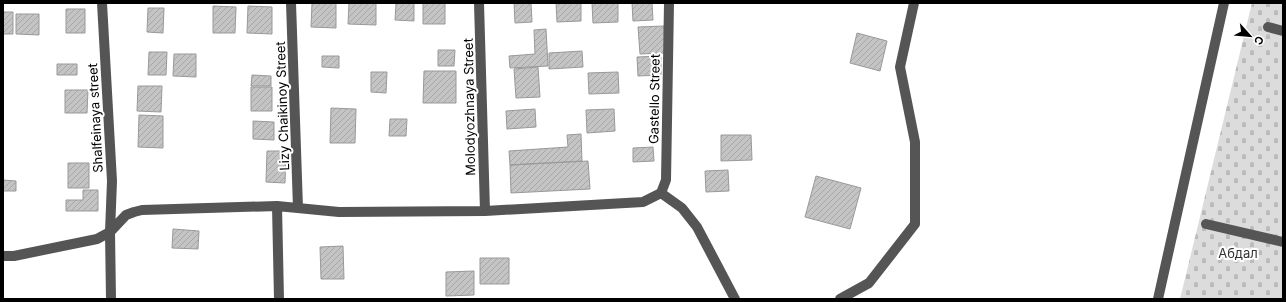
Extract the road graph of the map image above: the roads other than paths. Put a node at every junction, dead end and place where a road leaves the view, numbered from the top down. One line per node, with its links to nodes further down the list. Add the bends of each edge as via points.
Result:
1 (102, 3): 14 (street, Shalfeinaya street, via 112,182)
2 (291, 3): 11 (street, Lizy Chaikinoy Street)
3 (479, 3): 12 (street, Molodyozhnaya Street)
4 (669, 3): 9 (street, Gastello Street, via 666,180)
5 (914, 3): 20 (street, via 900,67 915,142 916,224 869,283)
6 (1224, 3): 21 (street)
7 (1268, 27): 8 (street)
8 (1283, 31)
9 (660, 193): 12 (street, via 643,202); 19 (street, via 682,208 697,227)
10 (277, 206): 11 (street); 14 (street, via 134,212 126,215); 18 (street)
11 (298, 208): 12 (street, via 339,212)
12 (485, 211)
13 (1206, 224): 15 (street)
14 (110, 232): 16 (street, via 97,239); 17 (street, Shalfeinaya street)
15 (1283, 242)
16 (3, 256)
17 (111, 299)
18 (279, 299)
19 (735, 299)
20 (840, 299)
21 (1158, 299)

